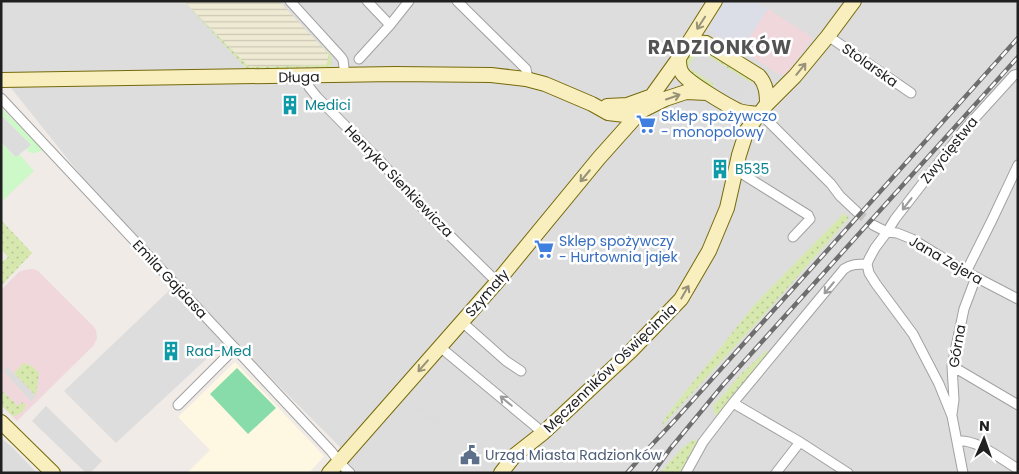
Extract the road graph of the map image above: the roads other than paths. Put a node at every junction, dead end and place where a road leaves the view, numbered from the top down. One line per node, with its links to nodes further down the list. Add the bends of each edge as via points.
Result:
1 (290, 1): 13 (street, via 341,56)
2 (367, 1): 7 (street)
3 (409, 1): 7 (street)
4 (457, 1): 15 (street, via 526,69)
5 (715, 1): 9 (street, one-way to 9)
6 (854, 1): 8 (street, Męczenników Oświęcimia)
7 (390, 25): 11 (street)
8 (828, 36): 18 (street, Stolarska); 22 (street, Męczenników Oświęcimia, one-way to 8, via 796,76)
9 (688, 45): 10 (street); 22 (street, via 706,43 759,76 766,89)
10 (679, 58): 17 (street, via 681,73); 19 (street)
11 (359, 59)
12 (1018, 74): 30 (street, Zwycięstwa, one-way to 30, via 964,130)
13 (345, 75): 14 (street, Długa); 15 (street, Długa, via 468,74)
14 (307, 77): 16 (street, Długa); 35 (street, Henryka Sienkiewicza, via 309,87 317,97 429,216)
15 (526, 79): 21 (street, Długa)
16 (1, 80)
17 (707, 93): 22 (street, via 745,113); 24 (street, Długa, one-way to 17, via 686,92)
18 (911, 93)
19 (652, 96): 21 (street, Długa, via 627,105); 24 (street)
20 (1, 98): 39 (street, Emila Gajdasa)
21 (592, 104): 23 (street, Długa)
22 (762, 109): 27 (street, Męczenników Oświęcimia, via 744,137); 28 (street, via 767,120)
23 (608, 112): 24 (street, Długa, via 626,115); 25 (street, via 619,126)
24 (641, 112): 25 (street, Szymały)
25 (616, 138): 35 (street, Szymały, one-way to 35)
26 (1018, 165): 33 (street)
27 (736, 170): 31 (street, via 808,215 810,219); 47 (street, Męczenników Oświęcimia, one-way to 27, via 681,300 709,251 727,208)
28 (857, 212)
29 (873, 226): 30 (street, Jana Zejera)
30 (887, 232): 32 (street, Zwycięstwa); 33 (street, Jana Zejera, via 912,239)
31 (793, 237)
32 (867, 264): 42 (street, one-way to 42, via 850,265 844,270); 45 (street, via 876,284 913,334)
33 (966, 272): 34 (street, Jana Zejera)
34 (976, 278): 36 (street, Jana Zejera); 40 (street, Górna, via 964,309)
35 (498, 282): 37 (street, Szymały)
36 (1018, 299)
37 (462, 322): 38 (street, Szymały); 41 (street)
38 (440, 347): 47 (street, one-way to 38); 50 (street, Szymały, one-way to 50)
39 (235, 348): 44 (street); 50 (street, Emila Gajdasa)
40 (952, 366): 43 (street); 45 (street, Górna)
41 (521, 371)
42 (733, 403): 49 (street); 56 (street, via 703,442)
43 (1018, 404)
44 (178, 406)
45 (952, 416): 48 (street)
46 (1, 422): 52 (street)
47 (542, 433): 55 (street, Męczenników Oświęcimia)
48 (957, 441): 51 (street, via 978,445); 59 (street)
49 (800, 442): 57 (street); 58 (street)
50 (339, 461): 53 (street, Szymały); 54 (street, Emila Gajdasa)
51 (1018, 469)
52 (52, 473)
53 (329, 473)
54 (350, 473)
55 (501, 473)
56 (686, 473)
57 (776, 473)
58 (848, 473)
59 (963, 473)

